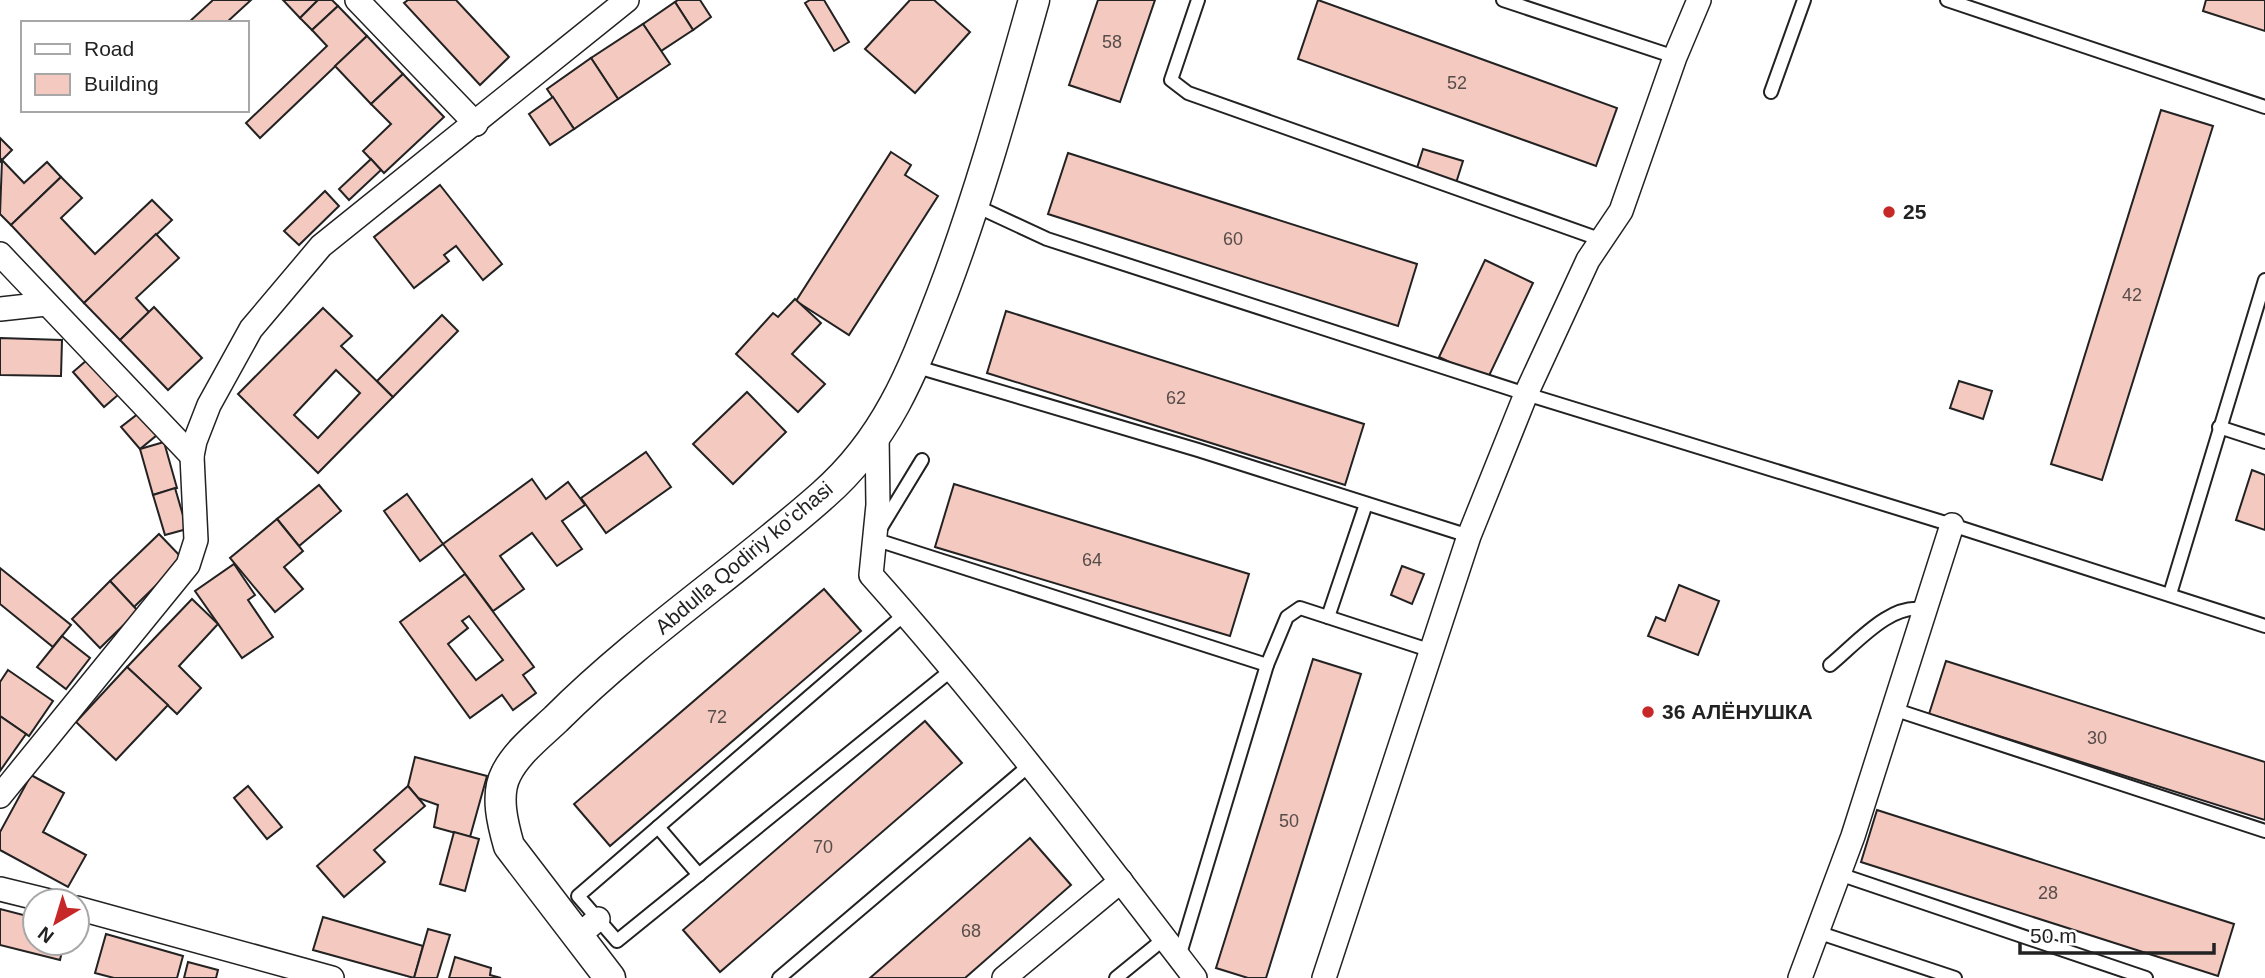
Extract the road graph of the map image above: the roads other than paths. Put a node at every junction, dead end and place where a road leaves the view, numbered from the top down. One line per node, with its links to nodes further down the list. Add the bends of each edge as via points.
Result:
1 (357, 0): 12 (street)
2 (627, 0): 12 (street)
3 (1034, 0): 13 (street, Abdulla Qodiriy koʻchasi)
4 (1198, 0): 14 (lane, via 1171,80 1188,93)
5 (1503, 0): 9 (lane)
6 (1699, 0): 9 (street)
7 (1804, 0): 10 (lane)
8 (1947, 0): 11 (lane)
9 (1675, 57): 14 (street, via 1621,211)
10 (1771, 92)
11 (2265, 107)
12 (476, 124): 26 (street, via 321,246 251,329 209,405)
13 (976, 206): 21 (street, Abdulla Qodiriy koʻchasi); 22 (lane, via 1046,239)
14 (1602, 240): 22 (street, via 1588,260)
15 (0, 254): 17 (street)
16 (2265, 280): 19 (lane)
17 (46, 304): 18 (street); 26 (street)
18 (0, 309)
19 (2250, 327): 20 (lane); 23 (lane)
20 (2265, 332)
21 (914, 366): 24 (street, Abdulla Qodiriy koʻchasi, via 900,400); 28 (lane)
22 (1526, 394): 29 (lane); 30 (street)
23 (2219, 427): 25 (lane); 32 (lane)
24 (877, 435): 31 (street); 52 (street, Abdulla Qodiriy koʻchasi, via 825,493 579,696 505,774 502,810 509,846)
25 (2265, 442)
26 (191, 456): 43 (street, via 196,540 188,565)
27 (922, 460): 31 (lane)
28 (1366, 504): 30 (lane); 35 (lane)
29 (1952, 525): 32 (lane); 33 (street)
30 (1469, 536): 37 (street)
31 (874, 540): 34 (street, via 871,575); 38 (lane)
32 (2170, 594): 36 (lane)
33 (1925, 610): 39 (lane, via 1911,607 1891,616); 41 (street)
34 (905, 614): 40 (street); 44 (lane)
35 (1328, 617): 37 (lane); 38 (lane, via 1300,608 1287,617)
36 (2265, 626)
37 (1432, 651): 62 (street)
38 (1267, 665): 55 (lane)
39 (1830, 665)
40 (954, 668): 42 (street); 47 (lane)
41 (1893, 709): 45 (lane); 46 (street)
42 (1031, 764): 48 (street); 58 (lane)
43 (0, 796)
44 (658, 827): 47 (lane); 52 (lane, via 578,896)
45 (2265, 831)
46 (1839, 874): 53 (street); 65 (lane)
47 (699, 875): 52 (lane, via 617,941)
48 (1121, 881): 54 (street); 59 (street)
49 (0, 889): 50 (street)
50 (21, 894)
51 (91, 912): 56 (street)
52 (588, 927): 57 (street, Abdulla Qodiriy koʻchasi)
53 (1816, 932): 63 (street); 64 (lane)
54 (1165, 938): 55 (street); 60 (lane)
55 (1179, 958): 61 (street)
56 (332, 978)
57 (610, 978)
58 (779, 978)
59 (1004, 978)
60 (1116, 978)
61 (1195, 978)
62 (1324, 978)
63 (1800, 978)
64 (1955, 978)
65 (2146, 978)

